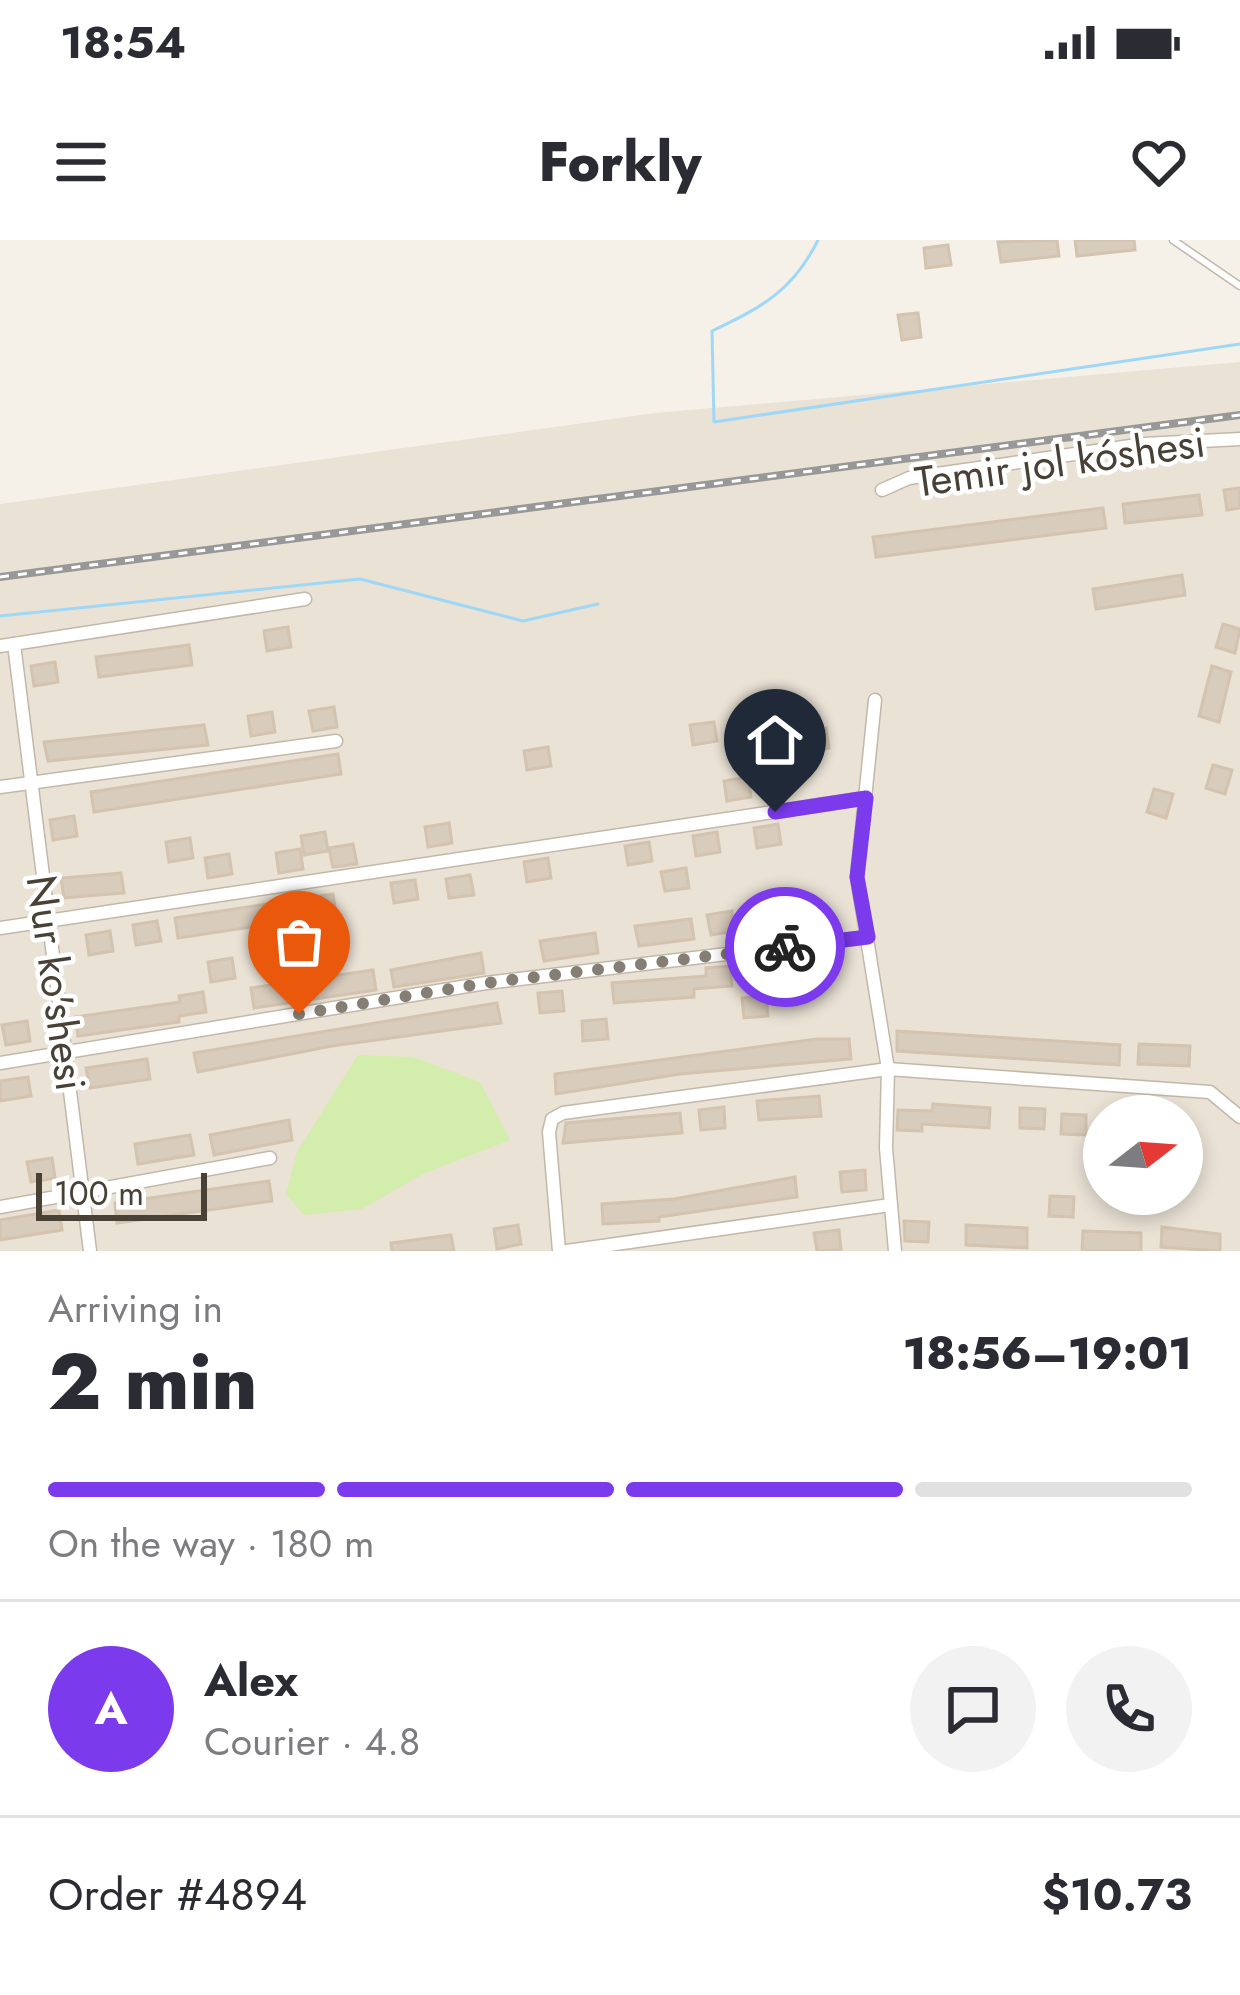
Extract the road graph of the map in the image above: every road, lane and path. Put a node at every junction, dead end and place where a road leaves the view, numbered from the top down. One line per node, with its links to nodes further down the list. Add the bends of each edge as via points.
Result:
1 (1173, 240): 2 (lane)
2 (1240, 286)
3 (1240, 440): 4 (street, Temir jol kóshesi, via 1074,454 909,478)
4 (882, 490)
5 (305, 599): 6 (street)
6 (7, 645): 9 (street, Nur ko'shesi)
7 (875, 700): 11 (street)
8 (336, 741): 9 (street)
9 (28, 782): 10 (street); 12 (street, Nur ko'shesi)
10 (0, 787)
11 (866, 798): 12 (street); 14 (street, via 857,877)
12 (47, 921): 13 (street); 15 (street, Nur ko'shesi)
13 (0, 928)
14 (868, 937): 15 (street, via 486,983); 17 (street)
15 (65, 1052): 16 (street); 20 (street, Nur ko'shesi)
16 (0, 1063)
17 (888, 1069): 18 (street, via 1210,1092); 21 (street); 24 (street, via 552,1119)
18 (1240, 1118)
19 (270, 1159): 20 (street)
20 (86, 1192): 22 (street); 23 (street, Nur ko'shesi)
21 (890, 1205): 24 (street); 25 (street)
22 (0, 1207)
23 (90, 1251)
24 (563, 1251)
25 (895, 1251)

